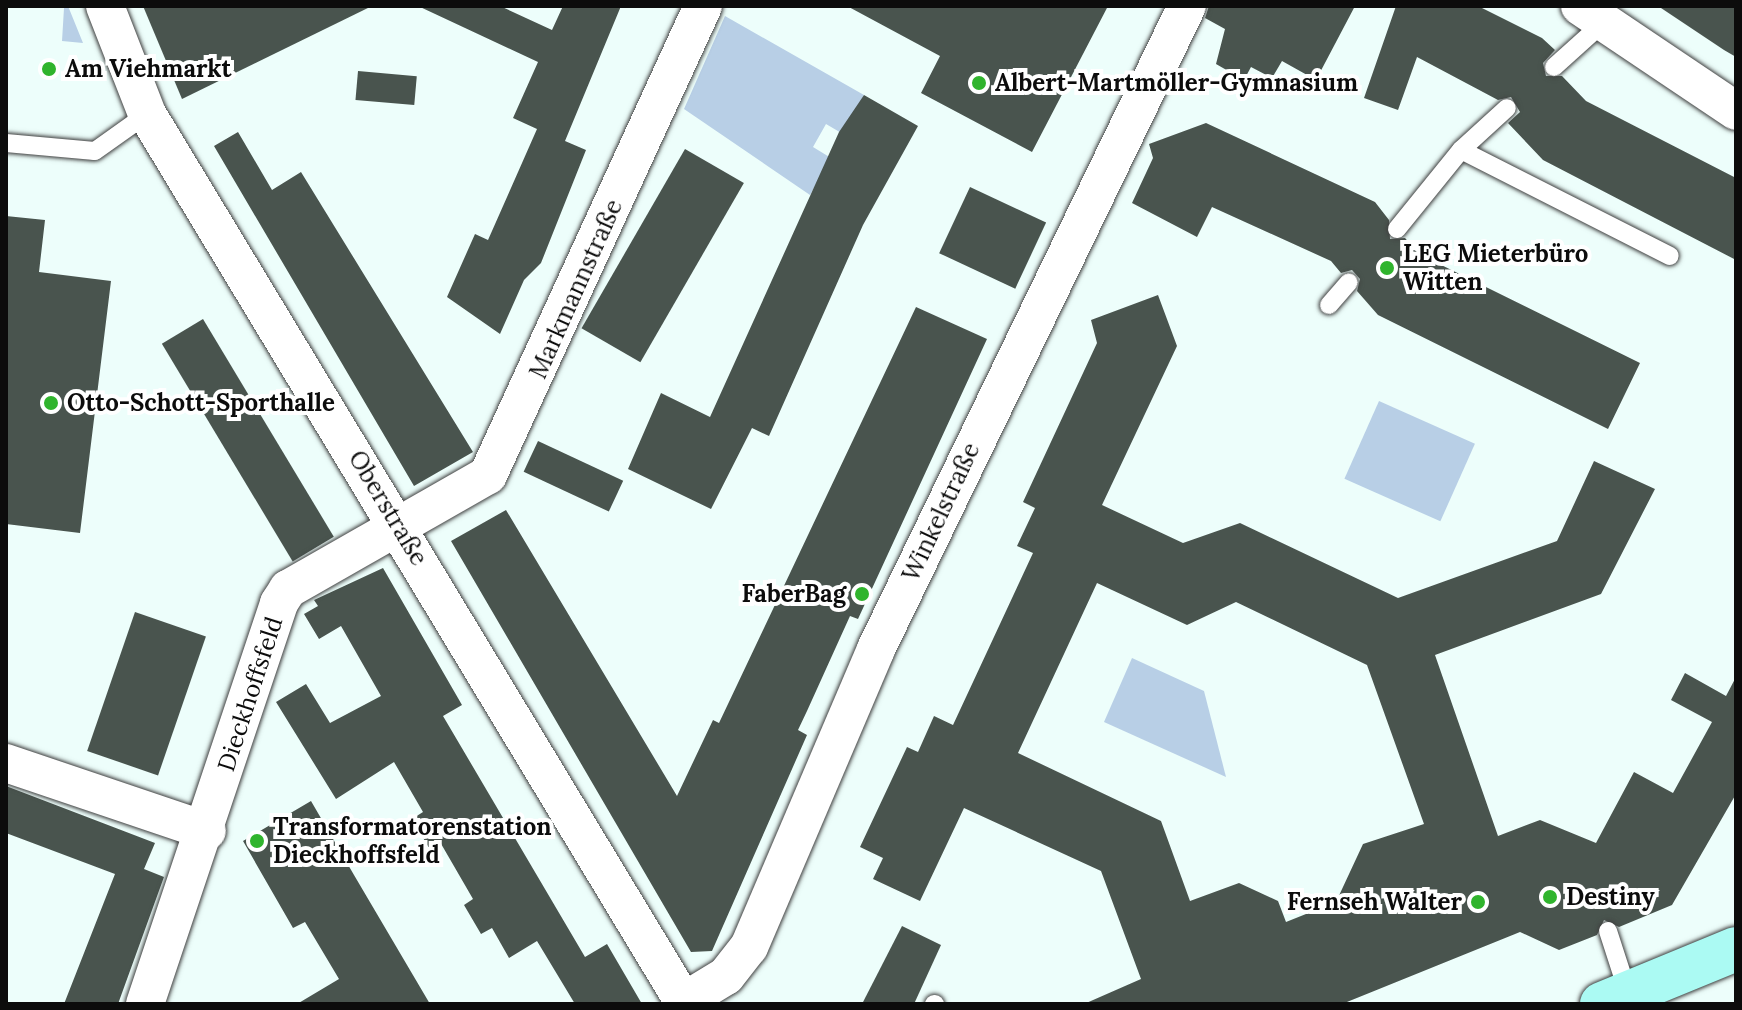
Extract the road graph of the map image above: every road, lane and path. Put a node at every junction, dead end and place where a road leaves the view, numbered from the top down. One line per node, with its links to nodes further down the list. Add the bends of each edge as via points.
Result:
1 (105, 6): 8 (street, Oberstraße)
2 (703, 6): 15 (street, Markmannstraße, via 499,458 474,488)
3 (1187, 6): 21 (street, Winkelstraße, via 876,649 749,947 726,976)
4 (1592, 14): 5 (lane); 7 (street)
5 (1554, 67)
6 (1507, 108): 10 (lane)
7 (1736, 111)
8 (147, 114): 9 (lane, via 95,151); 15 (street, Oberstraße)
9 (6, 143)
10 (1461, 150): 11 (lane); 12 (lane)
11 (1397, 229)
12 (1670, 256)
13 (1349, 282): 14 (lane)
14 (1329, 305)
15 (399, 527): 17 (street, Dieckhoffsfeld, via 288,589 279,603); 21 (street, Oberstraße)
16 (6, 763): 17 (street)
17 (207, 831): 22 (street, Dieckhoffsfeld)
18 (1608, 931): 20 (lane)
19 (1736, 949): 20 (main road)
20 (1615, 999)
21 (684, 1003)
22 (145, 1004)

